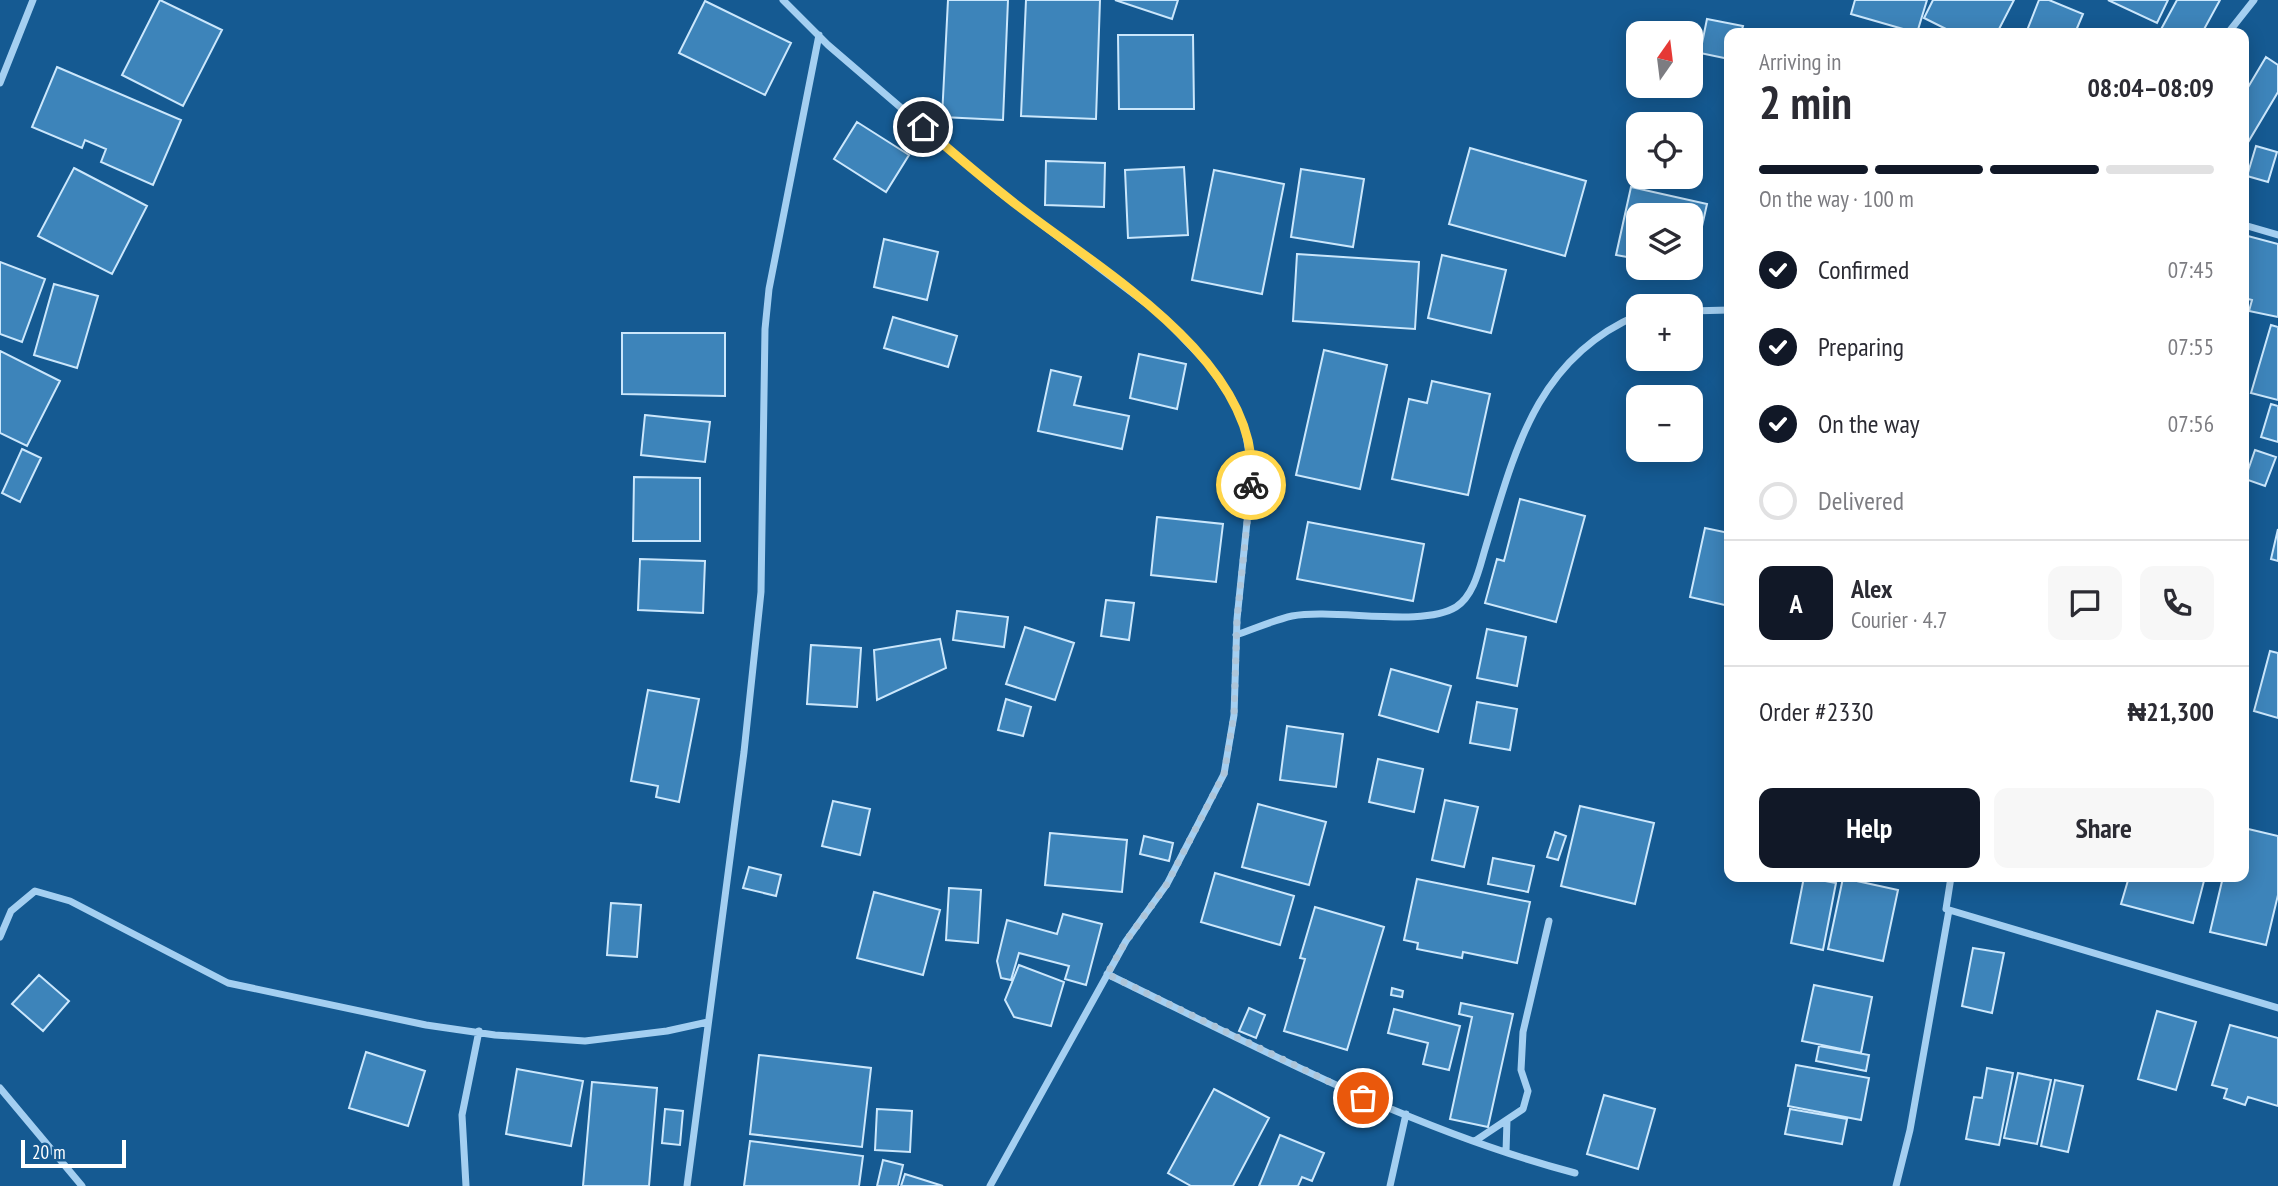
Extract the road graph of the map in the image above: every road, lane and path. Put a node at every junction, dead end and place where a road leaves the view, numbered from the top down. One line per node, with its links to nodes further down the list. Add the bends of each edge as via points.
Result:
1 (33, 0): 6 (street)
2 (783, 0): 5 (street)
3 (2254, 0): 4 (street)
4 (2232, 28)
5 (819, 35): 12 (street, via 999,192 1160,314 1209,364 1245,429 1252,473); 19 (street, via 769,289 761,592)
6 (0, 83)
7 (2249, 226): 8 (street)
8 (2278, 235)
9 (1724, 310): 10 (street)
10 (1703, 311)
11 (1626, 320): 12 (street, via 1608,328 1574,356 1550,385 1516,446 1476,580 1459,605 1446,612 1419,615 1293,616)
12 (1237, 635): 17 (street, via 1234,715 1224,774 1167,884)
13 (1950, 882): 14 (street)
14 (1946, 909): 18 (street); 32 (street, via 1910,1129)
15 (1549, 921): 23 (street, via 1523,1032 1521,1070 1528,1091 1523,1109)
16 (0, 937): 20 (street, via 11,911 35,891 70,901 228,983 426,1025)
17 (1107, 974): 22 (street, via 1363,1098); 30 (street)
18 (2278, 1008)
19 (708, 1022): 20 (street, via 585,1041); 29 (street)
20 (479, 1031): 28 (street, via 462,1115)
21 (0, 1088): 27 (street)
22 (1406, 1114): 24 (street); 31 (street)
23 (1507, 1120): 24 (street); 25 (street)
24 (1475, 1141): 25 (street)
25 (1506, 1152): 26 (street)
26 (1575, 1173)
27 (82, 1186)
28 (466, 1186)
29 (687, 1186)
30 (990, 1186)
31 (1390, 1186)
32 (1896, 1186)

